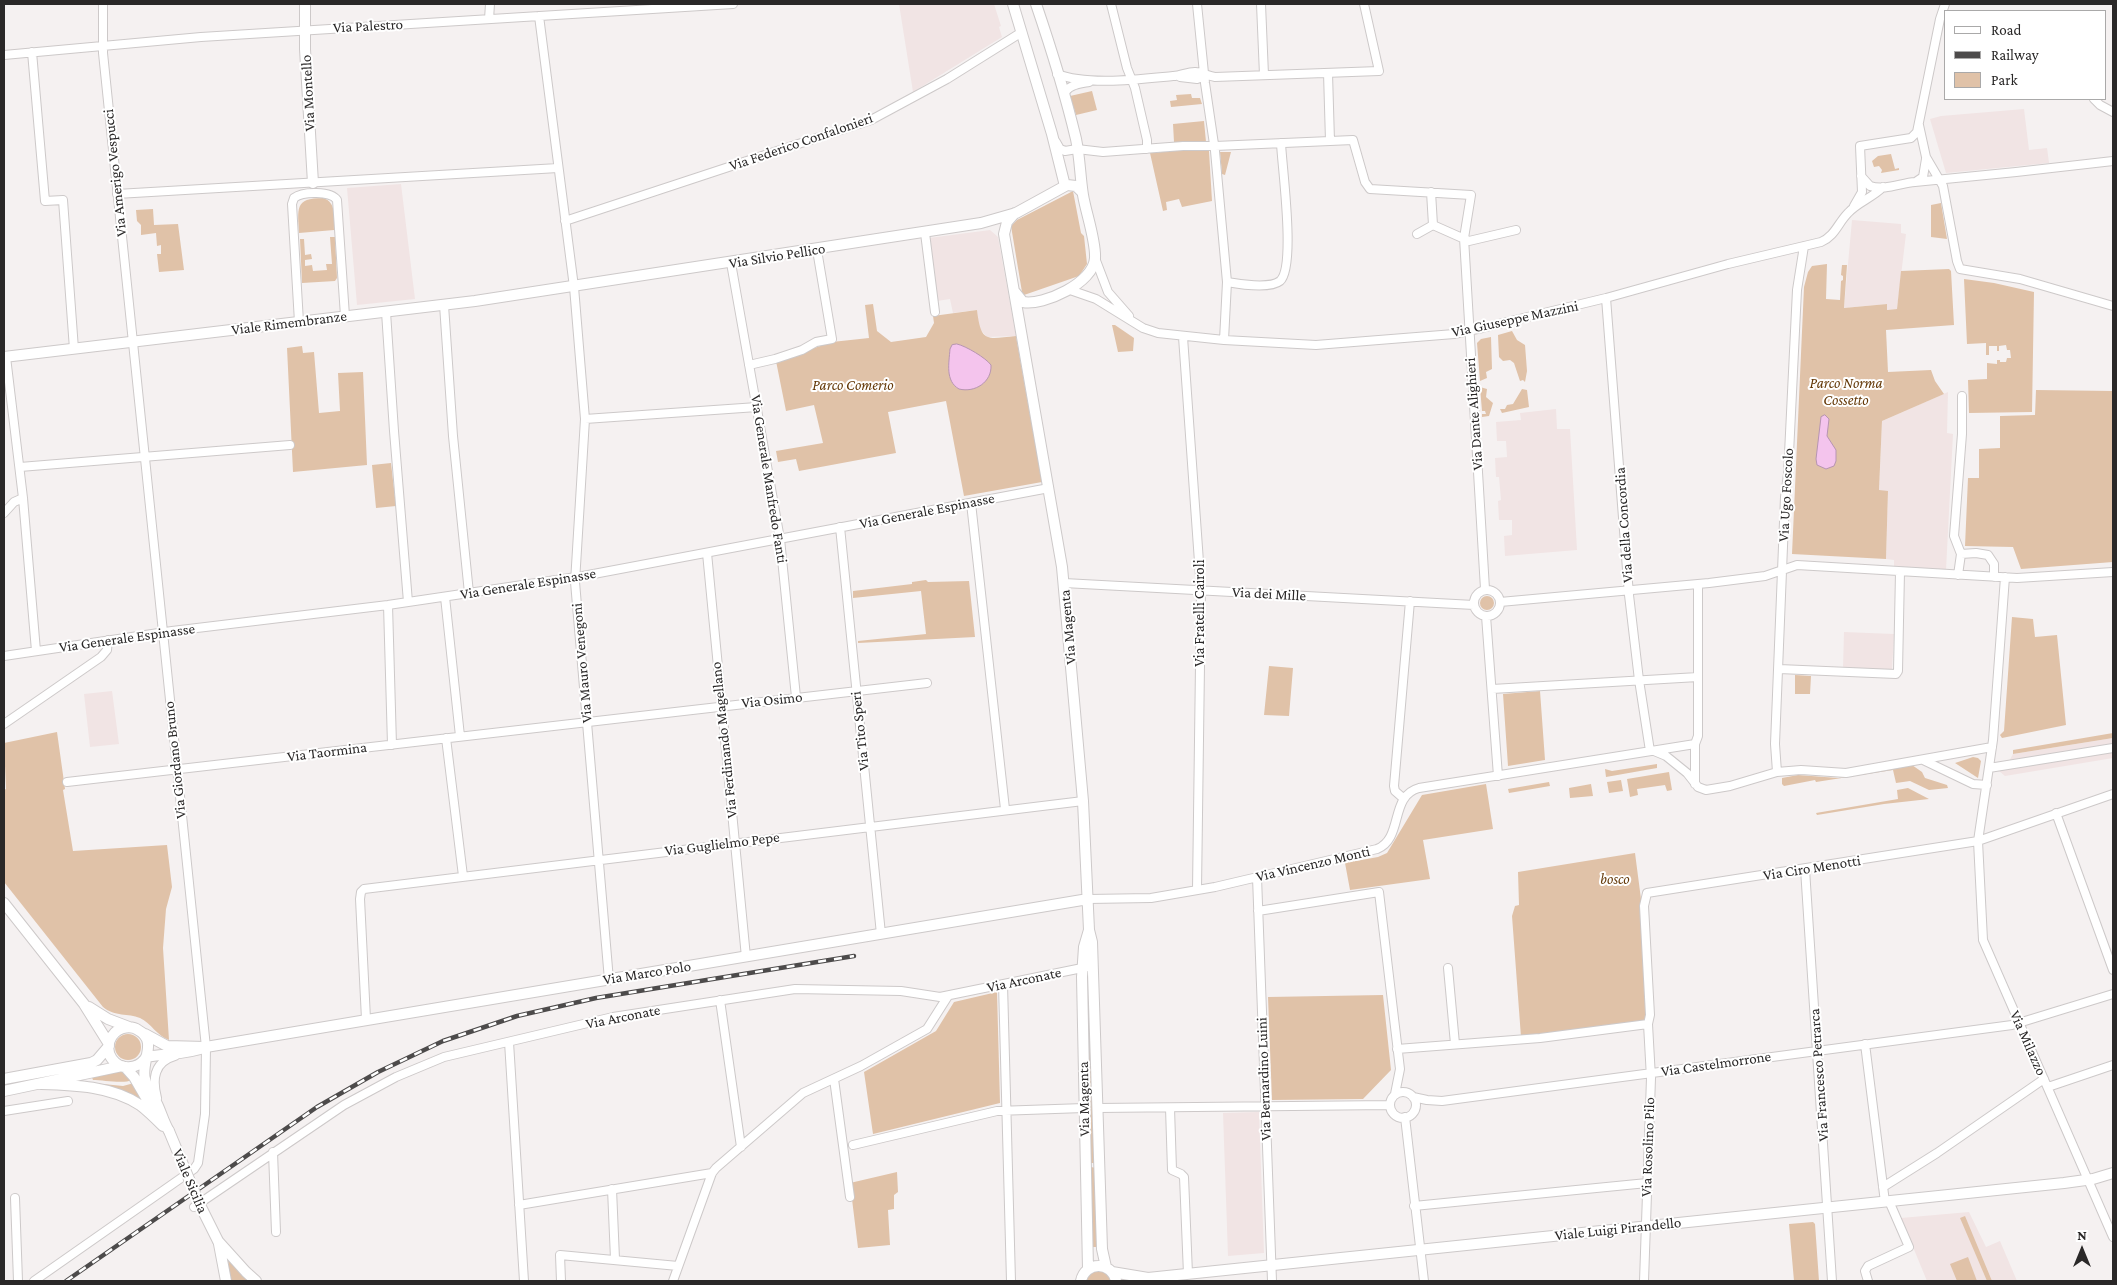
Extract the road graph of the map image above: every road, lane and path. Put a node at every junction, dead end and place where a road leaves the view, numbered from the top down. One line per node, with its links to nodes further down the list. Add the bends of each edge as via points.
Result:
1 (103, 4): 17 (street, Via Amerigo Vespucci)
2 (305, 4): 15 (street, Via Montello)
3 (490, 4): 13 (street)
4 (733, 4): 12 (street, Via Palestro)
5 (1013, 4): 16 (street)
6 (1036, 4): 21 (street, Via Giuseppe Mazzini)
7 (1111, 4): 24 (street)
8 (1198, 4): 23 (street)
9 (1261, 4): 22 (street)
10 (1364, 4): 20 (street, via 1379,71)
11 (1938, 4): 14 (street)
12 (539, 16): 13 (street, Via Palestro); 40 (street, Via Mauro Venegoni)
13 (489, 19): 15 (street, Via Palestro)
14 (1941, 22): 29 (street)
15 (305, 30): 17 (street, Via Palestro); 44 (street, Via Montello)
16 (1022, 32): 30 (street); 54 (street, Via Federico Confalonieri, via 947,79 871,120)
17 (102, 45): 18 (street, Via Palestro); 50 (street, Via Amerigo Vespucci)
18 (32, 52): 19 (street, Via Palestro); 84 (street, via 45,201 63,200)
19 (4, 55)
20 (1328, 73): 22 (street); 32 (street)
21 (1057, 74): 25 (street); 26 (street, Via Giuseppe Mazzini)
22 (1264, 75): 23 (street)
23 (1205, 76): 24 (street, via 1196,72); 34 (street)
24 (1131, 78): 25 (street); 37 (street)
25 (1095, 80): 26 (street, via 1071,86)
26 (1064, 95): 36 (street, Via Giuseppe Mazzini)
27 (2095, 100): 28 (street)
28 (2113, 112)
29 (1920, 125): 31 (street, via 1914,135); 35 (street)
30 (1052, 134): 36 (street, via 1061,150); 45 (street)
31 (1902, 140): 35 (street); 41 (street, via 1874,145 1866,150 1861,157)
32 (1330, 141): 33 (street); 48 (street, via 1353,140 1368,188)
33 (1281, 143): 34 (street); 66 (street, via 1288,254 1286,271 1280,280 1265,285)
34 (1215, 146): 37 (street); 66 (street)
35 (1923, 147): 38 (street)
36 (1077, 149): 37 (street, via 1097,152); 47 (street, Via Giuseppe Mazzini)
37 (1147, 149)
38 (1926, 157): 42 (street); 43 (street, via 1923,177)
39 (2113, 161): 42 (street)
40 (558, 168): 44 (street); 54 (street, Via Mauro Venegoni)
41 (1861, 176): 46 (street, via 1870,186); 52 (street, via 1861,194)
42 (1942, 181): 43 (street); 73 (street, via 1957,264 1963,270 2020,279)
43 (1916, 182): 46 (street)
44 (313, 183): 49 (street); 50 (street); 51 (street)
45 (1065, 186): 47 (street, via 1074,185); 53 (street, Via Silvio Pellico)
46 (1883, 187): 52 (street)
47 (1082, 192): 64 (street, Via Giuseppe Mazzini)
48 (1431, 192): 56 (street); 61 (street, Via Dante Alighieri, via 1471,195)
49 (329, 193): 51 (street); 76 (street, via 338,202)
50 (117, 194): 83 (street, Via Amerigo Vespucci)
51 (301, 194): 78 (street, via 294,198 292,204)
52 (1854, 208): 62 (street, Via Giuseppe Mazzini, via 1829,238)
53 (1016, 213): 55 (street, Via Silvio Pellico); 59 (street, via 1007,222)
54 (565, 220): 67 (street, Via Mauro Venegoni)
55 (980, 223): 58 (street, Via Silvio Pellico); 59 (street, via 995,226)
56 (1433, 225): 60 (street); 61 (street)
57 (1516, 230): 61 (street, via 1474,241)
58 (925, 233): 63 (street, Via Silvio Pellico); 75 (street)
59 (1004, 234): 69 (street, Via Magenta)
60 (1417, 234)
61 (1464, 238): 80 (street, Via Dante Alighieri)
62 (1804, 246): 70 (street, Via Giuseppe Mazzini); 101 (street, Via Ugo Foscolo, via 1797,290)
63 (817, 250): 65 (street, Via Silvio Pellico); 86 (street, via 832,339)
64 (1095, 258): 68 (street, via 1089,275); 77 (street, Via Giuseppe Mazzini, via 1108,292)
65 (731, 263): 67 (street, Via Silvio Pellico); 86 (street, Via Generale Manfredo Fanti)
66 (1226, 282): 82 (street)
67 (574, 287): 72 (street, Viale Rimembranze); 89 (street, Via Mauro Venegoni)
68 (1070, 290): 71 (street); 77 (street, Via Giuseppe Mazzini, via 1096,299)
69 (1015, 291): 71 (street, via 1023,302); 79 (street, Via Magenta)
70 (1606, 298): 80 (street, Via Giuseppe Mazzini); 112 (street, Via della Concordia)
71 (1033, 302): 79 (street, via 1024,310)
72 (444, 305): 74 (street, Viale Rimembranze); 113 (street)
73 (2113, 306)
74 (386, 312): 76 (street, Viale Rimembranze); 116 (street)
75 (935, 312)
76 (345, 316): 78 (street, Viale Rimembranze)
77 (1134, 321): 81 (street, Via Giuseppe Mazzini, via 1151,331)
78 (299, 322): 83 (street, Viale Rimembranze)
79 (1021, 326): 93 (street, Via Magenta)
80 (1469, 331): 82 (street, Via Giuseppe Mazzini, via 1316,345); 110 (street, Via Dante Alighieri)
81 (1182, 337): 82 (street, Via Giuseppe Mazzini); 111 (street, Via Fratelli Cairoli)
82 (1224, 340)
83 (133, 342): 84 (street, Viale Rimembranze); 91 (street, Via Giordano Bruno)
84 (74, 349): 85 (street, Viale Rimembranze)
85 (5, 357): 92 (street)
86 (749, 365): 88 (street, Via Generale Manfredo Fanti)
87 (1962, 396): 100 (street, via 1954,536)
88 (757, 407): 89 (street); 98 (street, Via Generale Manfredo Fanti)
89 (585, 419): 105 (street, Via Mauro Venegoni)
90 (290, 445): 91 (street)
91 (144, 457): 92 (street); 121 (street, Via Giordano Bruno)
92 (20, 467): 94 (street)
93 (1050, 488): 95 (street, Via Generale Espinasse); 108 (street, Via Magenta)
94 (23, 498): 96 (street); 123 (street)
95 (970, 503): 97 (street, Via Generale Espinasse); 155 (street)
96 (4, 513)
97 (840, 527): 98 (street, Via Generale Espinasse); 130 (street, Via Tito Speri)
98 (780, 539): 99 (street, Via Generale Espinasse); 131 (street, Via Generale Manfredo Fanti)
99 (707, 553): 105 (street, Via Generale Espinasse); 132 (street, Via Ferdinando Magellano)
100 (1962, 554): 104 (street); 106 (street, via 1988,554 1994,564)
101 (1782, 570): 102 (street, via 1797,565); 109 (street, via 1765,576); 125 (street, Via Ugo Foscolo)
102 (1900, 572): 104 (street); 125 (street, via 1896,674)
103 (2113, 572): 107 (street)
104 (1958, 575): 106 (street)
105 (575, 577): 113 (street, Via Generale Espinasse); 133 (street, Via Mauro Venegoni)
106 (1994, 577): 107 (street)
107 (2005, 577): 139 (street, Via Milazzo)
108 (1064, 583): 111 (street, Via dei Mille); 154 (street, Via Magenta)
109 (1698, 584): 112 (street); 126 (street)
110 (1485, 589): 117 (street, via 1494,591); 119 (street, via 1477,594)
111 (1201, 590): 115 (street, Via dei Mille); 164 (street, Via Fratelli Cairoli)
112 (1629, 590): 117 (street); 127 (street, Via della Concordia)
113 (469, 593): 114 (street, Via Generale Espinasse)
114 (445, 597): 116 (street, Via Generale Espinasse); 135 (street)
115 (1410, 601): 119 (street, Via dei Mille); 153 (street, via 1394,786)
116 (408, 602): 118 (street, Via Generale Espinasse)
117 (1500, 602): 120 (street, via 1497,612)
118 (388, 605): 121 (street, Via Generale Espinasse); 138 (street)
119 (1474, 605): 120 (street)
120 (1486, 616): 129 (street)
121 (162, 632): 122 (street, Via Generale Espinasse); 145 (street, Via Giordano Bruno)
122 (108, 640): 123 (street, Via Generale Espinasse); 134 (street, via 107,650 101,657)
123 (36, 651): 124 (street, Via Generale Espinasse)
124 (4, 656)
125 (1778, 669): 147 (street, Via Ugo Foscolo)
126 (1698, 677): 127 (street); 137 (street)
127 (1639, 680): 129 (street); 141 (street, Via della Concordia)
128 (927, 683): 130 (street, Via Osimo)
129 (1492, 689): 148 (street)
130 (856, 691): 131 (street, Via Osimo); 157 (street, Via Tito Speri)
131 (796, 697): 132 (street, Via Osimo)
132 (720, 706): 133 (street, Via Osimo); 159 (street, Via Ferdinando Magellano)
133 (587, 721): 135 (street, Via Taormina); 160 (street, Via Mauro Venegoni)
134 (4, 724)
135 (460, 736): 136 (street, Via Taormina)
136 (446, 738): 138 (street, Via Taormina); 162 (street)
137 (1697, 740): 141 (street); 150 (street)
138 (392, 744): 145 (street, Via Taormina)
139 (1992, 747): 142 (street); 144 (street, Via Milazzo)
140 (2113, 748): 144 (street)
141 (1650, 751): 148 (street); 150 (street, via 1666,756)
142 (1955, 754): 143 (street); 146 (street, via 1948,760)
143 (1921, 760): 146 (street); 147 (street, via 1846,773)
144 (1989, 768): 151 (street, Via Milazzo)
145 (176, 770): 149 (street, Via Taormina); 191 (street, Via Giordano Bruno)
146 (1947, 771): 151 (street, via 1972,784)
147 (1777, 772): 150 (street, via 1706,790)
148 (1498, 776): 153 (street, via 1420,788)
149 (67, 782)
150 (1695, 784)
151 (1987, 785): 158 (street, Via Milazzo)
152 (2113, 794): 156 (street, Via Ciro Menotti)
153 (1404, 798): 163 (street, Via Vincenzo Monti, via 1391,835 1381,848)
154 (1083, 800): 155 (street, Via Guglielmo Pepe); 166 (street, Via Magenta)
155 (1005, 809): 157 (street, Via Guglielmo Pepe)
156 (2056, 813): 158 (street, Via Ciro Menotti); 175 (street)
157 (870, 826): 159 (street, Via Guglielmo Pepe); 170 (street, Via Tito Speri)
158 (1978, 841): 161 (street, Via Ciro Menotti); 183 (street, Via Milazzo, via 1983,940)
159 (734, 843): 160 (street, Via Guglielmo Pepe); 171 (street, Via Ferdinando Magellano)
160 (598, 860): 162 (street, Via Guglielmo Pepe); 176 (street, Via Mauro Venegoni)
161 (1805, 869): 165 (street, Via Ciro Menotti); 193 (street, Via Francesco Petrarca)
162 (463, 876): 182 (street, Via Guglielmo Pepe, via 362,890)
163 (1257, 877): 164 (street, Via Vincenzo Monti); 168 (street, Via Bernardino Luini)
164 (1197, 890): 166 (street, Via Vincenzo Monti, via 1151,898)
165 (1647, 893): 184 (street, Via Rosolino Pilo, via 1644,906)
166 (1088, 899): 169 (street, Via Magenta); 170 (street, Via Marco Polo)
167 (4, 903): 181 (street)
168 (1258, 911): 192 (street, via 1380,892); 209 (street, Via Bernardino Luini)
169 (1089, 930): 172 (street, Via Magenta); 173 (street, Via Magenta)
170 (881, 934): 171 (street, Via Marco Polo)
171 (746, 957): 176 (street, Via Marco Polo)
172 (1094, 967): 173 (street, Via Arconate); 212 (street, Via Magenta)
173 (1082, 968): 177 (street, Via Arconate); 211 (street, Via Magenta)
174 (1448, 968): 188 (street)
175 (2113, 970)
176 (609, 980): 182 (street, Via Marco Polo)
177 (1003, 984): 179 (street, Via Arconate); 214 (street)
178 (2113, 994): 183 (street, Via Castelmorrone)
179 (948, 996): 180 (street, Via Arconate, via 898,991 799,989); 199 (street, via 927,1029)
180 (720, 1000): 187 (street, Via Arconate, via 615,1016); 220 (street)
181 (84, 1004): 185 (street); 190 (street)
182 (366, 1019): 191 (street, Via Marco Polo)
183 (2020, 1023): 189 (street, Via Castelmorrone); 201 (street, Via Milazzo)
184 (1648, 1024): 188 (street, via 1540,1038); 198 (street, Via Rosolino Pilo)
185 (129, 1027): 186 (street); 190 (street, via 117,1031)
186 (141, 1032): 191 (street, Via Marco Polo, via 167,1046); 195 (street, via 148,1042)
187 (509, 1042): 221 (street, Via Arconate, via 444,1057 404,1073 344,1105); 231 (street)
188 (1455, 1044): 192 (street)
189 (1864, 1044): 193 (street, Via Castelmorrone); 226 (street)
190 (109, 1045): 197 (street, via 113,1060); 200 (street, via 91,1063)
191 (206, 1047): 194 (street, Via Marco Polo); 250 (street, Via Giordano Bruno, via 205,1114 197,1167)
192 (1397, 1049): 205 (street, via 1400,1069)
193 (1818, 1050): 198 (street, Via Castelmorrone); 234 (street, Via Francesco Petrarca)
194 (179, 1055): 195 (street, Via Marco Polo); 210 (street, via 164,1061 155,1074 154,1089)
195 (146, 1058): 197 (street, via 138,1066); 210 (street, via 144,1077)
196 (2113, 1065): 203 (street)
197 (123, 1067): 202 (street); 217 (street)
198 (1651, 1072): 206 (street, Via Castelmorrone, via 1442,1101); 225 (street, Via Rosolino Pilo)
199 (834, 1078): 220 (street, via 801,1095); 228 (street)
200 (4, 1079)
201 (2044, 1079): 203 (street, Via Milazzo); 226 (street)
202 (41, 1084): 204 (street); 218 (street, via 80,1086 117,1093 142,1107)
203 (2048, 1087): 224 (street, Via Milazzo)
204 (4, 1091)
205 (1395, 1094): 206 (street, via 1407,1092); 208 (street)
206 (1414, 1097): 216 (street, via 1415,1110)
207 (68, 1102): 215 (street)
208 (1390, 1105): 209 (street); 216 (street, via 1393,1113)
209 (1265, 1106): 213 (street); 241 (street, Via Bernardino Luini)
210 (159, 1108): 217 (street)
211 (1084, 1108): 214 (street); 243 (street, Via Magenta)
212 (1098, 1108): 213 (street); 245 (street, Via Magenta, via 1102,1249)
213 (1170, 1108): 246 (street, via 1172,1170 1184,1177)
214 (1007, 1110): 219 (street); 257 (street)
215 (4, 1112)
216 (1405, 1117): 232 (street)
217 (163, 1120): 218 (street, Viale Sicilia)
218 (169, 1131): 238 (street, Viale Sicilia, bridge)
219 (853, 1145)
220 (741, 1147): 222 (street)
221 (273, 1152): 233 (street, Via Arconate); 236 (street)
222 (712, 1173): 227 (street); 242 (street)
223 (2113, 1173): 224 (street, Viale Luigi Pirandello)
224 (2089, 1180): 230 (street, Viale Luigi Pirandello); 237 (street, Via Milazzo)
225 (1647, 1183): 232 (street); 235 (street, Via Rosolino Pilo)
226 (1883, 1187): 230 (street)
227 (612, 1189): 231 (street); 240 (street)
228 (850, 1197)
229 (15, 1198): 249 (street)
230 (1887, 1201): 234 (street, Viale Luigi Pirandello); 262 (street, via 1909,1247 1868,1266 1865,1270)
231 (519, 1205): 254 (street)
232 (1414, 1206): 239 (street)
233 (194, 1207)
234 (1827, 1208): 235 (street, Viale Luigi Pirandello); 261 (street, Via Francesco Petrarca)
235 (1645, 1227): 239 (street, Viale Luigi Pirandello); 260 (street, Via Rosolino Pilo)
236 (276, 1232)
237 (2113, 1237)
238 (218, 1241): 244 (street); 253 (street)
239 (1420, 1250): 241 (street, Viale Luigi Pirandello); 259 (street)
240 (615, 1259): 242 (street); 255 (street, via 560,1255)
241 (1272, 1265): 246 (street, Viale Luigi Pirandello); 258 (street, Via Bernardino Luini)
242 (678, 1266): 256 (street)
243 (1088, 1268): 245 (street, Viale Luigi Pirandello, via 1096,1266); 248 (street)
244 (225, 1269): 251 (street); 252 (street)
245 (1112, 1274): 247 (street, Viale Luigi Pirandello)
246 (1188, 1274): 247 (street, Viale Luigi Pirandello)
247 (1143, 1279)
248 (1079, 1280)
249 (18, 1281)
250 (34, 1281)
251 (221, 1281)
252 (226, 1281)
253 (256, 1281)
254 (524, 1281)
255 (561, 1281)
256 (673, 1281)
257 (1012, 1281)
258 (1272, 1281)
259 (1424, 1281)
260 (1644, 1281)
261 (1832, 1281)
262 (1868, 1281)

